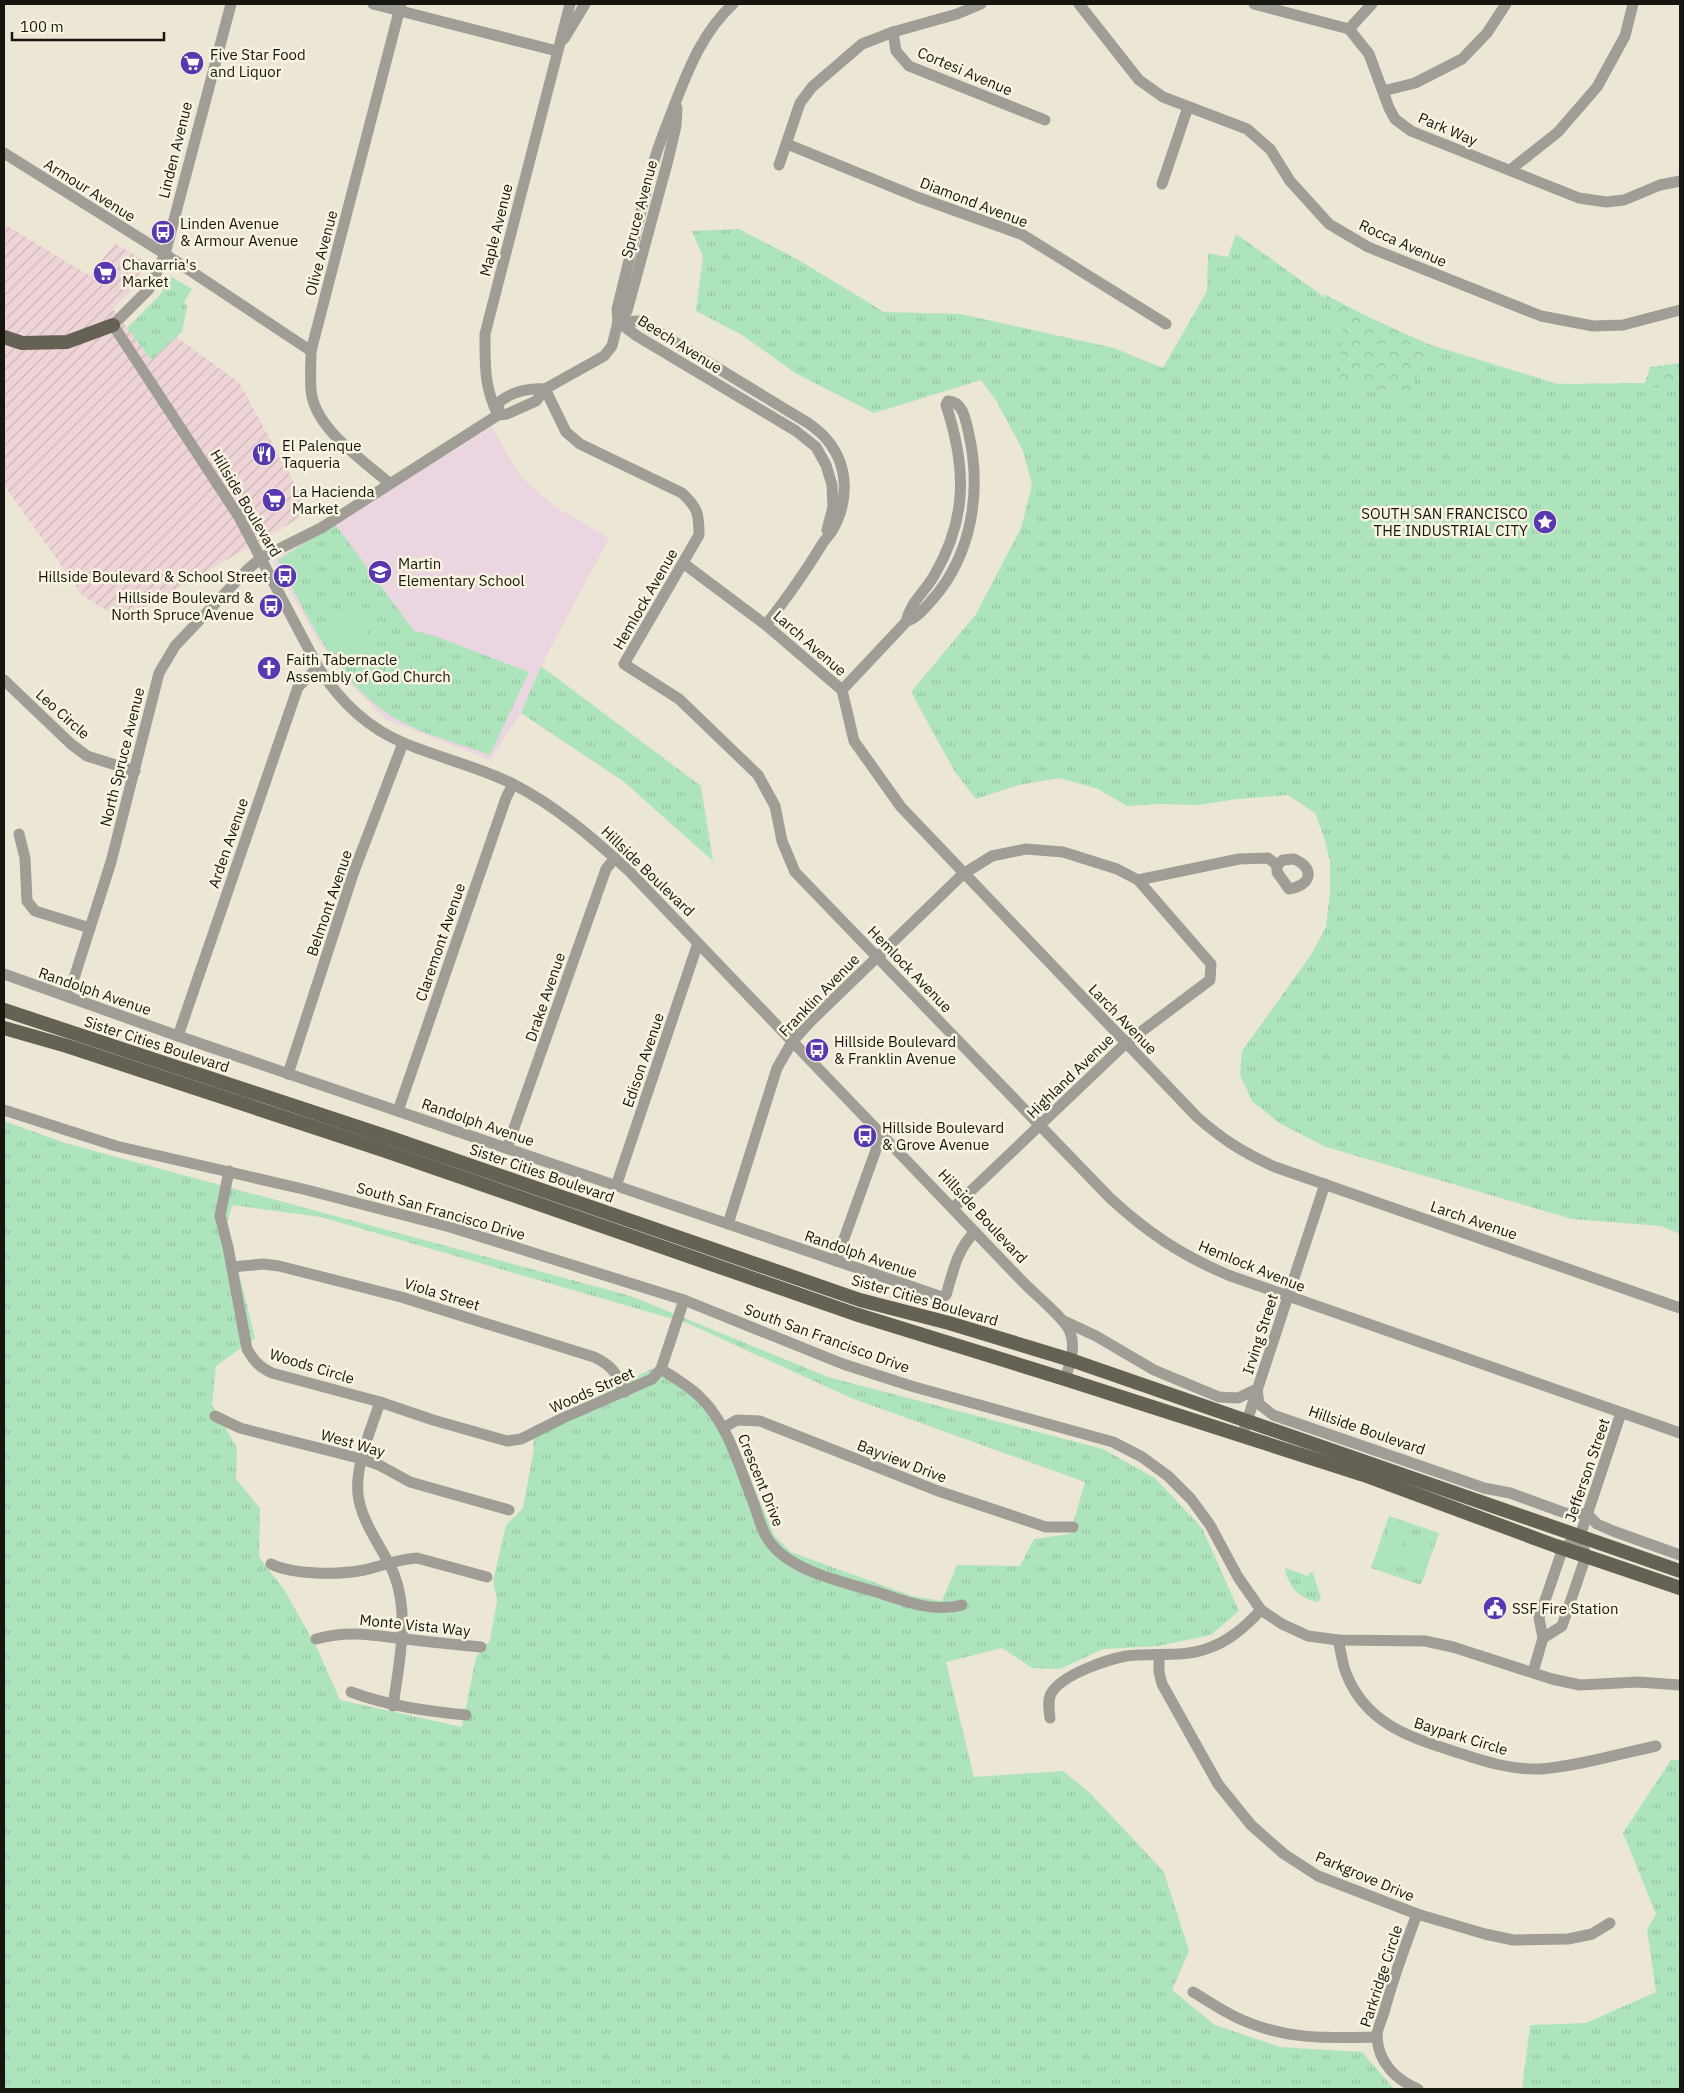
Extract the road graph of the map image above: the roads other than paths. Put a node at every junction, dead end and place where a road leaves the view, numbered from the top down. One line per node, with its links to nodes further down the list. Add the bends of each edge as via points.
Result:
1 (230, 4): 25 (street, Linden Avenue)
2 (373, 4): 12 (street)
3 (570, 4): 15 (street, Maple Avenue)
4 (585, 4): 15 (street, Maple Avenue)
5 (733, 4): 27 (street, Spruce Avenue, via 723,13 698,50 677,99 676,126 668,160 627,311)
6 (981, 4): 14 (street)
7 (1079, 4): 17 (street, Rocca Avenue, via 1139,80 1163,97)
8 (1254, 4): 13 (street)
9 (1372, 4): 13 (street)
10 (1506, 4): 16 (street, via 1487,33 1462,60 1415,83)
11 (1633, 4): 22 (street, via 1626,36 1597,87 1558,132)
12 (401, 7): 15 (street); 31 (street, Olive Avenue)
13 (1349, 29): 16 (street, Park Way, via 1369,54)
14 (893, 32): 18 (street, Cortesi Avenue, via 896,51 909,66); 19 (street, via 862,44 812,87 800,103)
15 (557, 52): 33 (street, Maple Avenue, via 485,334 486,380)
16 (1383, 91): 22 (street, Park Way, via 1395,119 1411,131)
17 (1188, 107): 24 (street); 26 (street, Rocca Avenue, via 1247,129 1270,149 1290,181 1329,224 1368,247 1541,316 1593,326 1623,325)
18 (1045, 120)
19 (787, 144): 21 (street); 28 (street, Diamond Avenue, via 917,197 1023,235)
20 (4, 153): 25 (street, Armour Avenue)
21 (779, 165)
22 (1510, 170): 23 (street, Park Way, via 1579,198 1606,202 1624,200 1660,185)
23 (1680, 181)
24 (1162, 184)
25 (165, 254): 29 (street, Linden Avenue, via 149,289); 31 (street, Armour Avenue)
26 (1680, 310)
27 (618, 322): 32 (street, Spruce Avenue, via 612,346 604,356); 40 (street, Beech Avenue, via 640,321 808,422 828,440 840,462 845,489 842,510 832,532 798,584)
28 (1166, 324)
29 (113, 325): 30 (main road, Linden Avenue, via 67,342 22,343); 37 (street, Hillside Boulevard, via 221,488)
30 (4, 338)
31 (311, 351): 36 (street, Olive Avenue, via 311,392 322,423)
32 (545, 390): 33 (street, Spruce Avenue, via 536,402); 33 (street, Spruce Avenue, via 533,388 507,396 499,402); 38 (street, Hemlock Avenue, via 566,432 580,444 682,493 692,502 699,515 699,536)
33 (498, 415): 36 (street, Spruce Avenue)
34 (974, 462): 35 (street); 35 (street, via 964,414 959,406 948,401 946,405); 39 (street, via 974,500 962,550 938,593 916,618)
35 (961, 464): 39 (street, via 959,510 953,534 934,577 908,611)
36 (389, 483): 37 (street, North Spruce Avenue, via 321,528)
37 (261, 558): 41 (street, Hillside Boulevard); 45 (street, North Spruce Avenue, via 175,646 160,672)
38 (683, 563): 40 (street, Larch Avenue); 54 (street, Hemlock Avenue, via 624,664 679,700 758,775 775,806 782,841 795,872)
39 (906, 622): 43 (street)
40 (766, 625): 43 (street, Larch Avenue)
41 (318, 667): 44 (street, Hillside Boulevard, via 332,689 352,710); 59 (street, Arden Avenue, via 298,687)
42 (4, 680): 45 (street, Leo Circle, via 87,756)
43 (842, 690): 50 (street, Larch Avenue, via 854,741 901,807)
44 (403, 743): 46 (street, Hillside Boulevard); 62 (street, Belmont Avenue, via 353,874)
45 (135, 772): 52 (street, North Spruce Avenue)
46 (513, 784): 48 (street, Hillside Boulevard, via 573,823); 64 (street, Claremont Avenue)
47 (20, 834): 52 (street, via 27,901 35,911)
48 (615, 858): 53 (street, Hillside Boulevard); 67 (street, Drake Avenue, via 606,869)
49 (1277, 865): 51 (street, via 1268,858 1239,859)
50 (963, 874): 51 (street, Franklin Avenue, via 992,856 1026,849 1063,852); 54 (street, Franklin Avenue); 61 (street, Larch Avenue)
51 (1138, 880): 61 (street, Highland Avenue, via 1212,964 1210,980)
52 (90, 928): 56 (street, North Spruce Avenue)
53 (698, 943): 60 (street, Hillside Boulevard); 70 (street, Edison Avenue)
54 (877, 957): 60 (street, Franklin Avenue); 65 (street, Hemlock Avenue)
55 (4, 974): 56 (street, Randolph Avenue)
56 (68, 997): 59 (street, Randolph Avenue)
57 (4, 1010): 80 (main road, Sister Cities Boulevard, via 388,1137 860,1300)
58 (4, 1028): 82 (main road, Sister Cities Boulevard, via 383,1150 855,1314)
59 (178, 1036): 62 (street, Randolph Avenue)
60 (792, 1042): 66 (street, Hillside Boulevard); 72 (street, Franklin Avenue, via 777,1068)
61 (1126, 1043): 65 (street, Highland Avenue); 69 (street, Larch Avenue, via 1221,1138 1275,1167)
62 (288, 1074): 64 (street, Randolph Avenue)
63 (4, 1110): 68 (street, South San Francisco Drive, via 116,1146)
64 (398, 1111): 67 (street, Randolph Avenue)
65 (1040, 1125): 71 (street, Highland Avenue); 76 (street, Hemlock Avenue, via 1110,1198 1168,1245 1228,1276)
66 (882, 1133): 71 (street, Hillside Boulevard); 74 (street)
67 (507, 1148): 70 (street, Randolph Avenue)
68 (229, 1172): 75 (street, Woods Circle, via 220,1216); 77 (street, South San Francisco Drive, via 450,1227)
69 (1325, 1184): 76 (street, Irving Street); 78 (street, Larch Avenue)
70 (616, 1186): 72 (street, Randolph Avenue)
71 (953, 1208): 73 (street, Hillside Boulevard)
72 (728, 1224): 74 (street, Randolph Avenue)
73 (975, 1232): 74 (street, Randolph Avenue, via 960,1250 946,1295 942,1297); 79 (street, Hillside Boulevard)
74 (836, 1261)
75 (232, 1267): 84 (street, Viola Street, via 279,1266 401,1297 594,1357 608,1363); 85 (street, Woods Circle, via 247,1349 261,1368)
76 (1288, 1297): 83 (street, Irving Street); 86 (street, Hemlock Avenue)
77 (684, 1300): 81 (street); 107 (street, South San Francisco Drive, via 843,1364 910,1386 1113,1442 1142,1457 1191,1499)
78 (1680, 1308)
79 (1063, 1321): 80 (street, Hillside Boulevard, via 1070,1330 1072,1341); 83 (street, Hillside Boulevard, via 1154,1370 1219,1397 1238,1398)
80 (1070, 1360): 82 (street, Hillside Boulevard); 88 (main road, Hillside Boulevard)
81 (661, 1369): 84 (street, Woods Street, via 652,1379); 89 (street, Crescent Drive, via 698,1395)
82 (1065, 1379): 91 (main road)
83 (1257, 1389): 88 (street, Irving Street); 95 (street, Hillside Boulevard, via 1259,1404 1273,1414 1484,1488 1510,1493 1564,1513)
84 (625, 1392): 92 (street, Woods Street, via 584,1408)
85 (380, 1402): 92 (street, Woods Circle, via 507,1441); 93 (street)
86 (1622, 1413): 90 (street, Hemlock Avenue); 95 (street, Jefferson Street)
87 (215, 1416): 93 (street, West Way, via 240,1428)
88 (1247, 1420): 91 (street, Irving Street); 97 (main road, Hillside Boulevard)
89 (724, 1428): 96 (street, Bayview Drive, via 737,1420 760,1422 1010,1515 1046,1527); 106 (street, Crescent Drive, via 763,1529 773,1546 787,1559 804,1568 896,1598 941,1609)
90 (1680, 1433)
91 (1242, 1436): 98 (main road, via 1364,1475)
92 (521, 1440)
93 (362, 1460): 94 (street, West Way, via 379,1465 410,1482); 101 (street, via 358,1495 363,1513)
94 (509, 1510)
95 (1588, 1514): 97 (street, Jefferson Street); 99 (street, via 1597,1524)
96 (1073, 1527)
97 (1580, 1536): 98 (street); 100 (street); 103 (main road, Hillside Boulevard)
98 (1563, 1548): 100 (main road); 108 (street, via 1539,1618)
99 (1680, 1555)
100 (1586, 1556): 105 (main road); 108 (street, via 1562,1626)
101 (388, 1562): 102 (street, via 364,1570 323,1573 291,1570); 104 (street, via 417,1558); 110 (street, via 399,1593)
102 (271, 1564)
103 (1680, 1570)
104 (488, 1576)
105 (1680, 1588)
106 (962, 1605)
107 (1261, 1610): 111 (street, South San Francisco Drive, via 1308,1636); 113 (street, via 1228,1639 1206,1649)
108 (1544, 1638): 114 (street)
109 (316, 1639): 110 (street, Monte Vista Way, via 364,1633)
110 (402, 1639): 112 (street, Monte Vista Way); 117 (street)
111 (1338, 1640): 114 (street, South San Francisco Drive, via 1425,1641 1453,1646); 120 (street, Baypark Circle, via 1346,1673 1358,1696 1383,1723 1410,1737 1502,1766 1538,1769 1568,1766)
112 (481, 1647)
113 (1159, 1655): 119 (street, via 1127,1656 1097,1664 1067,1678 1052,1692 1048,1702); 121 (street, Parkgrove Drive, via 1159,1672 1165,1689 1218,1784 1251,1825 1284,1854 1318,1876)
114 (1533, 1672): 115 (street, South San Francisco Drive, via 1580,1685 1638,1682)
115 (1680, 1685)
116 (351, 1692): 117 (street)
117 (393, 1706): 118 (street)
118 (466, 1715)
119 (1050, 1718)
120 (1656, 1746)
121 (1417, 1914): 122 (street, Parkgrove Drive, via 1513,1940 1568,1939 1592,1934); 124 (street, Parkridge Circle, via 1393,1977)
122 (1610, 1923)
123 (1193, 1992): 124 (street, via 1246,2022 1268,2029 1311,2038)
124 (1377, 2037): 125 (street, Parkridge Circle, via 1390,2071 1403,2083)
125 (1418, 2089)

